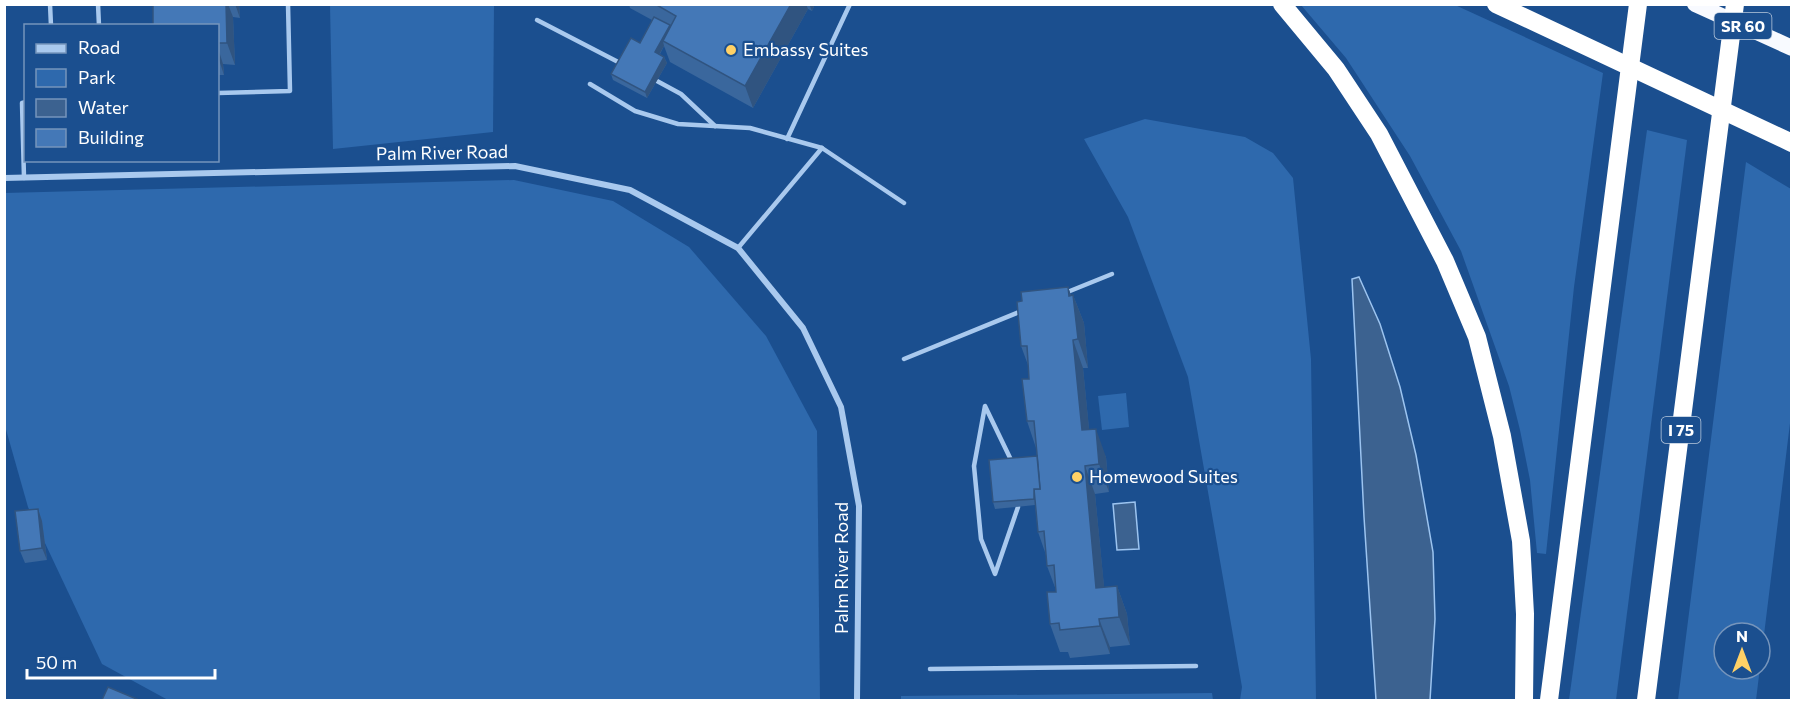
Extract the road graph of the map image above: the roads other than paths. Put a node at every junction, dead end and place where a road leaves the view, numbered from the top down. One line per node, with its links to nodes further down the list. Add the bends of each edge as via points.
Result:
1 (50, 4): 11 (lane)
2 (99, 4): 12 (lane)
3 (288, 4): 17 (lane, via 290,91)
4 (850, 4): 20 (lane)
5 (1282, 4): 36 (highway, via 1336,69 1379,134 1445,261 1477,337 1502,436 1521,541 1526,614)
6 (1496, 4): 21 (highway)
7 (1638, 4): 37 (highway)
8 (1695, 4): 13 (highway, SR 60)
9 (1735, 4): 38 (highway, I 75)
10 (537, 20): 14 (lane)
11 (51, 24)
12 (99, 24)
13 (1791, 48)
14 (622, 64)
15 (657, 81): 19 (lane, via 681,94)
16 (590, 84): 19 (lane, via 635,111 678,124)
17 (219, 93)
18 (24, 102): 24 (lane)
19 (715, 126): 20 (lane, via 750,128)
20 (787, 139): 22 (lane)
21 (1791, 143)
22 (822, 148): 25 (lane); 26 (lane)
23 (4, 178): 24 (street, Palm River Road)
24 (24, 178): 26 (street, Palm River Road, via 515,166 630,190)
25 (904, 203)
26 (738, 249): 35 (street, Palm River Road, via 803,328 841,407 859,506)
27 (1112, 274): 28 (lane)
28 (1054, 297)
29 (1035, 306): 30 (lane)
30 (904, 359)
31 (1013, 465): 32 (lane, via 985,406 974,466 981,539 995,574)
32 (1018, 507)
33 (1196, 666): 34 (lane)
34 (930, 669)
35 (857, 700)
36 (1524, 700)
37 (1549, 700)
38 (1646, 700)

